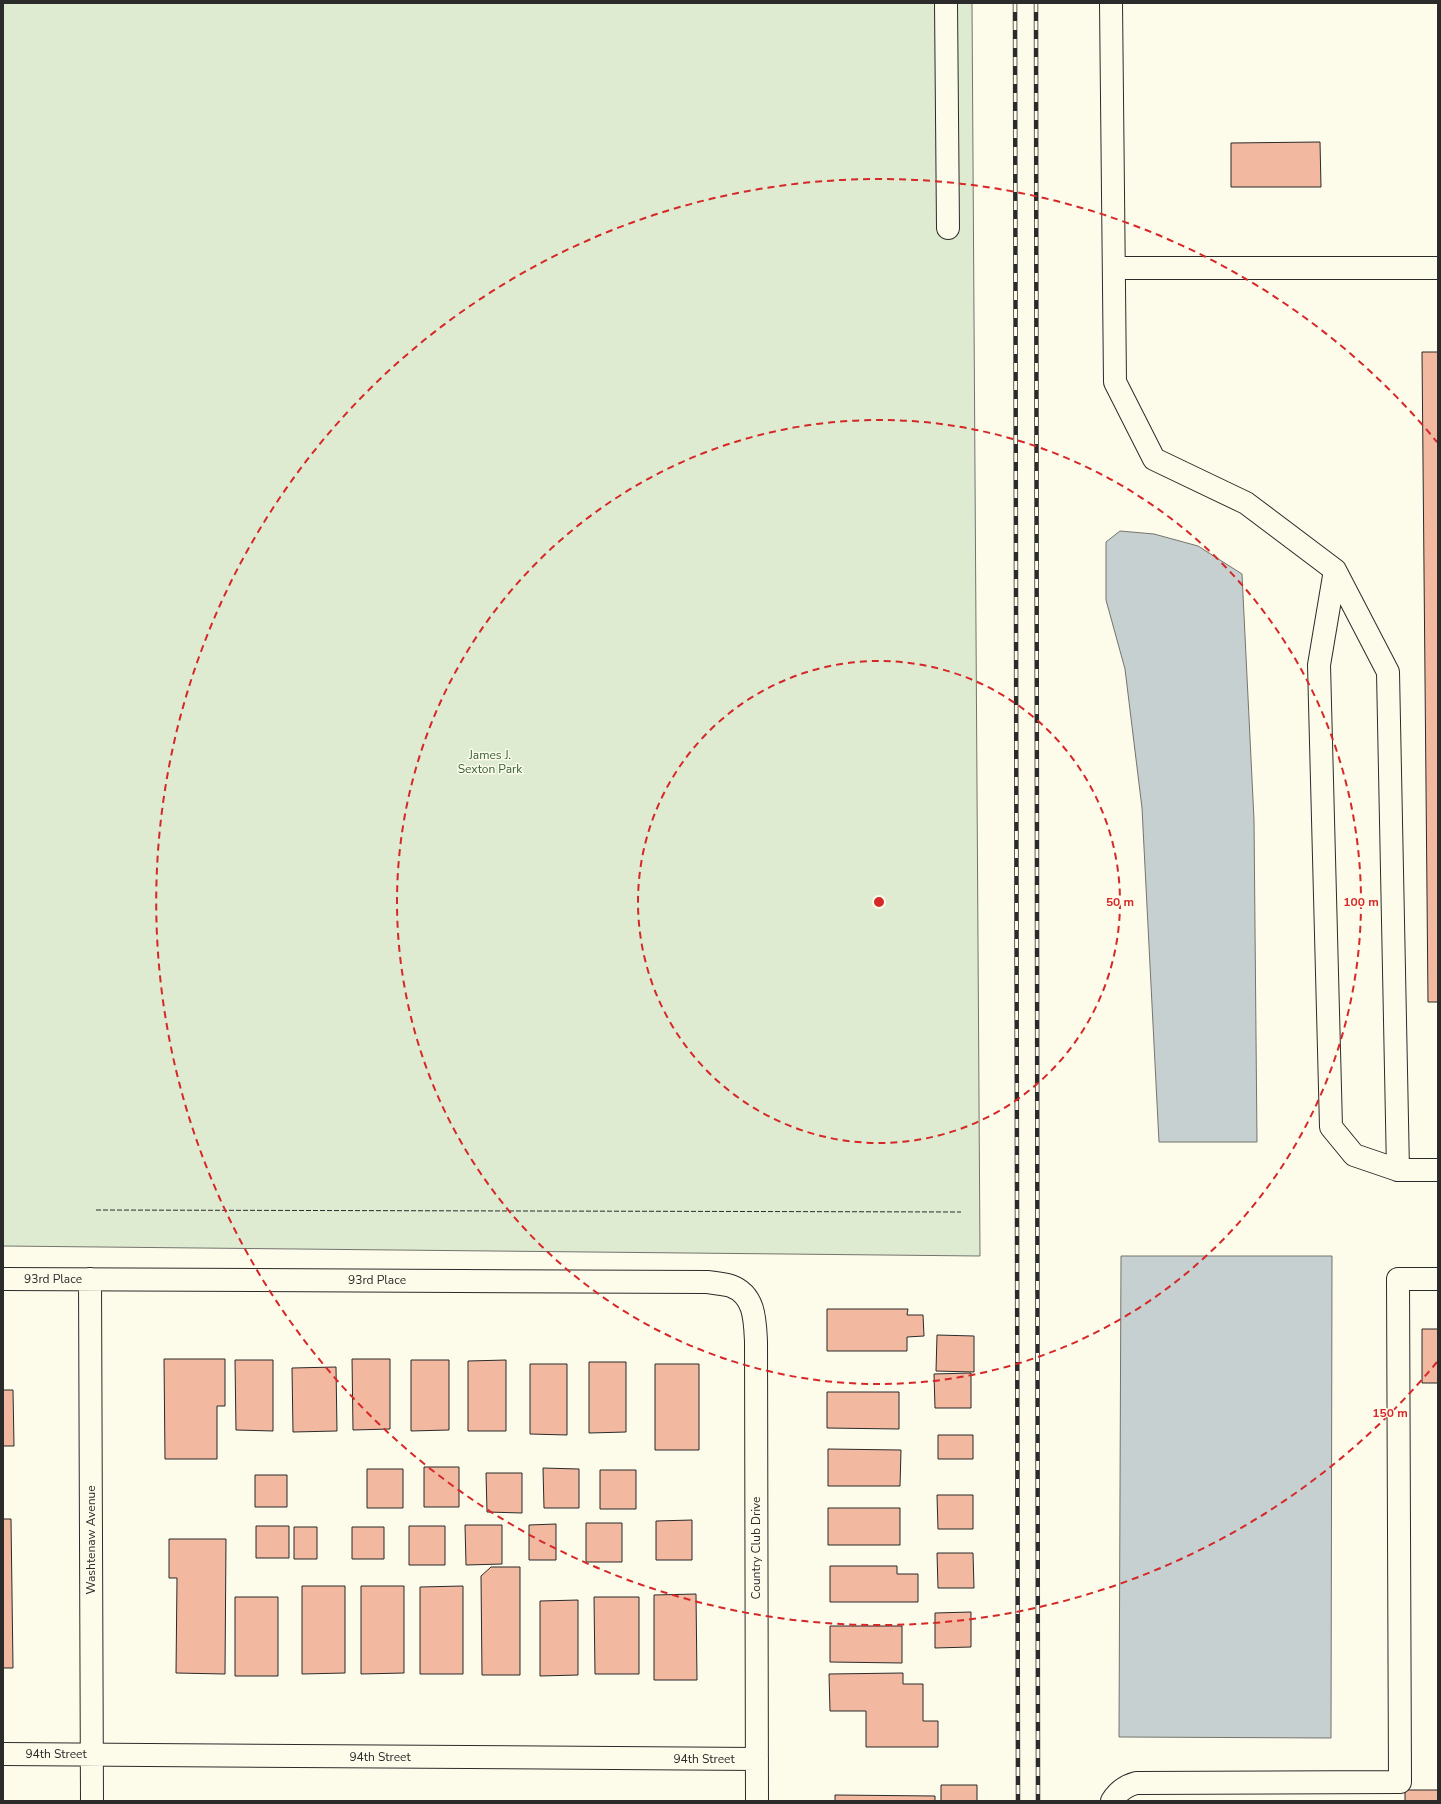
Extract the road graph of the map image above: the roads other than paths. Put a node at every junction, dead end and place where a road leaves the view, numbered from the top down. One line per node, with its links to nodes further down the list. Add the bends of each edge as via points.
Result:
1 (946, 3): 3 (street)
2 (1111, 3): 4 (street)
3 (948, 228)
4 (1114, 268): 5 (street); 6 (street, via 1115,382 1154,459 1246,503)
5 (1438, 268)
6 (1335, 570): 7 (street, via 1388,672); 7 (street, via 1319,665 1331,1127 1354,1155)
7 (1398, 1170): 8 (street)
8 (1438, 1170)
9 (3, 1279): 10 (street, 93rd Place)
10 (90, 1279): 12 (street, 93rd Place, via 707,1282 732,1286); 14 (street, Washtenaw Avenue)
11 (1438, 1279): 18 (street, via 1398,1279 1400,1782 1136,1783 1125,1786)
12 (747, 1296): 15 (street, Country Club Drive, via 755,1316 756,1342)
13 (3, 1754): 14 (street, 94th Street)
14 (92, 1754): 15 (street, 94th Street); 16 (street, Washtenaw Avenue)
15 (757, 1759): 17 (street, Country Club Drive)
16 (92, 1801)
17 (757, 1801)
18 (1112, 1801)

